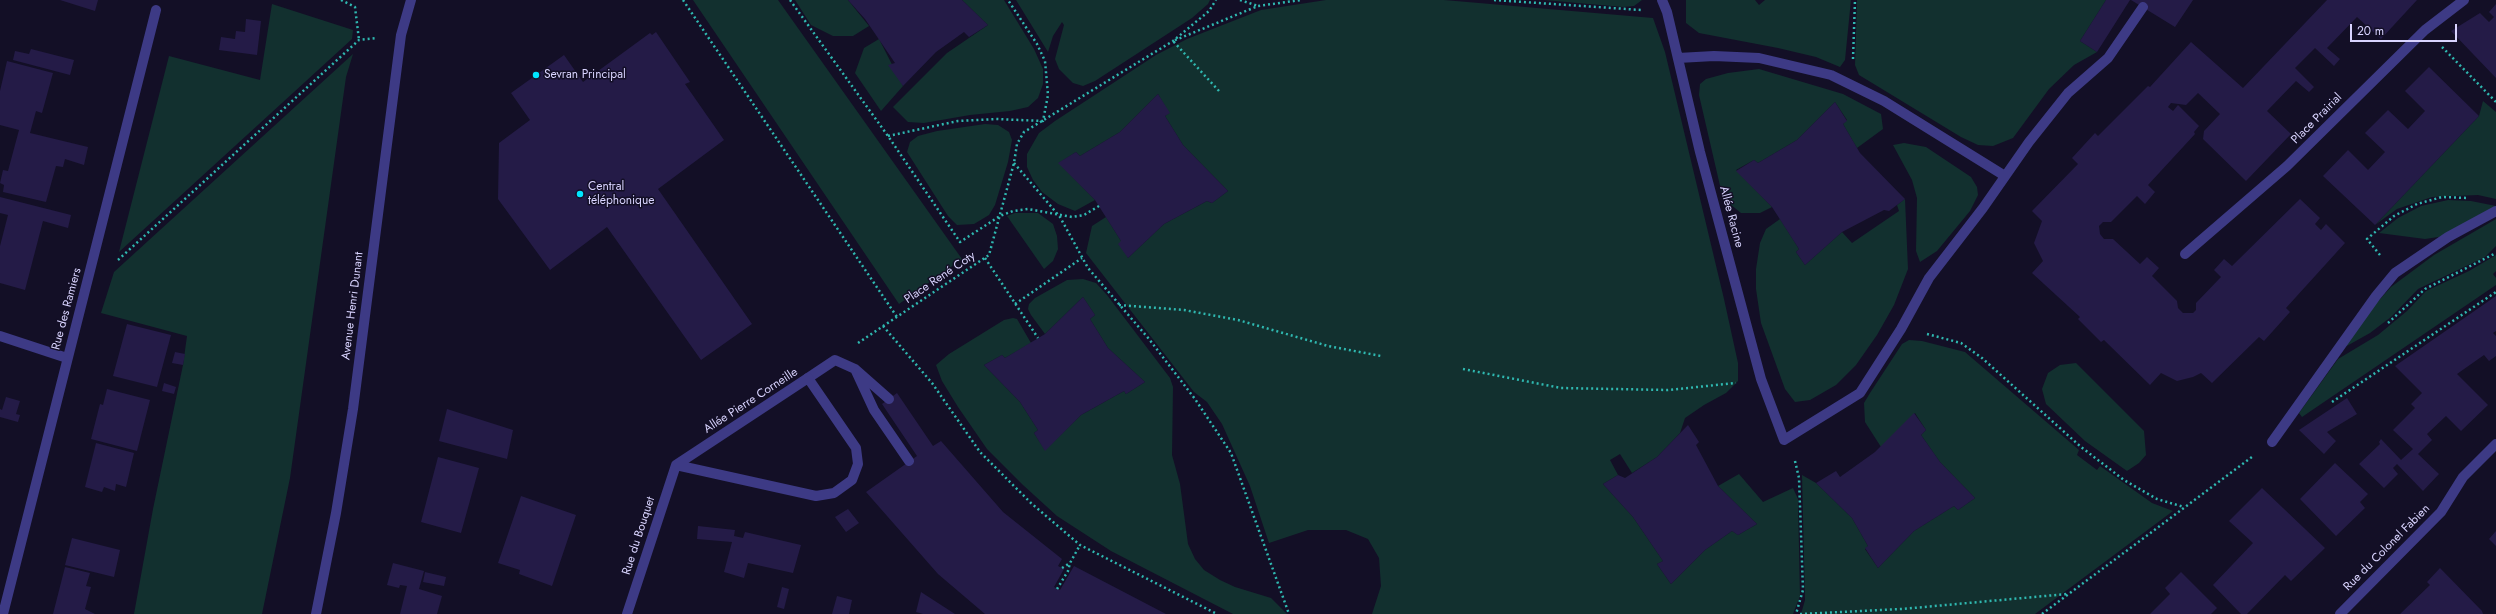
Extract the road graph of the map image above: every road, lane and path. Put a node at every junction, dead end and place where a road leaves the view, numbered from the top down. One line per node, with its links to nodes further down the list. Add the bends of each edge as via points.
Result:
1 (341, 0): 19 (path, via 355,7)
2 (411, 0): 18 (street, Avenue Henri Dunant)
3 (683, 0): 42 (path)
4 (790, 0): 26 (path)
5 (1008, 0): 25 (path, via 1037,44 1045,62 1048,95)
6 (1216, 0): 20 (path, Place René Coty, via 1209,11)
7 (1240, 0): 13 (path)
8 (1301, 0): 13 (path)
9 (1494, 0): 16 (path)
10 (1662, 0): 16 (street, Allée Racine)
11 (1855, 0): 22 (path)
12 (2464, 0): 17 (street, Place Prairial)
13 (1258, 6): 20 (path)
14 (2143, 7): 28 (street, via 2108,58 2068,93)
15 (156, 10): 39 (street, Rue des Ramiers)
16 (1667, 12): 21 (street, Allée Racine)
17 (2425, 30): 24 (path); 36 (street, Place Prairial, via 2287,166)
18 (401, 35): 19 (path); 68 (street, Avenue Henri Dunant, via 353,409)
19 (359, 40): 39 (path)
20 (1172, 41): 23 (path); 25 (path, Place René Coty)
21 (1678, 58): 22 (street, via 1759,58 1831,75); 54 (street, Allée Racine, via 1700,152)
22 (1852, 85): 28 (street, via 1884,101)
23 (1219, 92)
24 (2496, 102)
25 (1043, 121): 26 (path, via 958,121); 27 (path, Place René Coty, via 1024,132 1017,144)
26 (888, 136): 32 (path, via 960,242)
27 (1014, 163): 32 (path, Place René Coty); 33 (path)
28 (2005, 176): 45 (street, via 1929,278)
29 (2476, 198): 34 (path, via 2442,197 2417,204 2394,216)
30 (1099, 206): 33 (path, via 1084,215)
31 (2496, 211): 57 (street, via 2448,237 2395,273 2371,302)
32 (1000, 216): 33 (path, via 1028,209); 37 (path, Place René Coty, via 989,255)
33 (1060, 217): 38 (path)
34 (2367, 239)
35 (2496, 253): 43 (path, via 2425,289)
36 (2184, 254)
37 (985, 258): 40 (path); 42 (path, Place René Coty)
38 (1082, 258): 40 (path); 41 (path)
39 (87, 288): 49 (street, Rue des Ramiers)
40 (1015, 304): 47 (path)
41 (1119, 305): 48 (path, via 1184,310 1238,320 1328,346); 71 (path, via 1195,399 1231,453)
42 (897, 317): 44 (path, Place René Coty)
43 (2386, 325)
44 (883, 326): 50 (path, Place René Coty); 62 (path, via 932,383 980,452 1030,503)
45 (1901, 329): 56 (street, via 1860,393); 61 (path, via 1961,343 1982,358 2081,447 2124,480 2157,499)
46 (0, 336): 49 (street)
47 (1038, 338)
48 (1381, 356)
49 (67, 358): 67 (street, Rue des Ramiers)
50 (835, 360): 51 (street); 53 (street)
51 (855, 369): 55 (street); 59 (street, via 874,410)
52 (1463, 369): 54 (path, via 1561,388 1668,390)
53 (808, 378): 60 (street, Allée Pierre Corneille); 60 (street, Allée Pierre Corneille, via 856,448 858,464 852,480 834,493 816,496)
54 (1761, 379): 56 (street, Allée Racine)
55 (889, 399)
56 (1784, 440): 72 (path, via 1794,459 1799,478 1803,590)
57 (2272, 442)
58 (2496, 444): 74 (street, Rue du Colonel Fabien, via 2463,477 2441,512)
59 (909, 461)
60 (676, 465): 69 (street, Rue du Bouquet)
61 (2185, 507)
62 (1080, 545): 63 (path); 70 (path)
63 (1070, 563): 64 (path); 65 (path)
64 (1062, 568)
65 (1057, 589)
66 (2067, 594): 73 (path, via 1902,610)
67 (3, 614)
68 (316, 614)
69 (627, 614)
70 (1217, 614)
71 (1289, 614)
72 (1796, 614)
73 (1800, 614)
74 (2340, 614)

